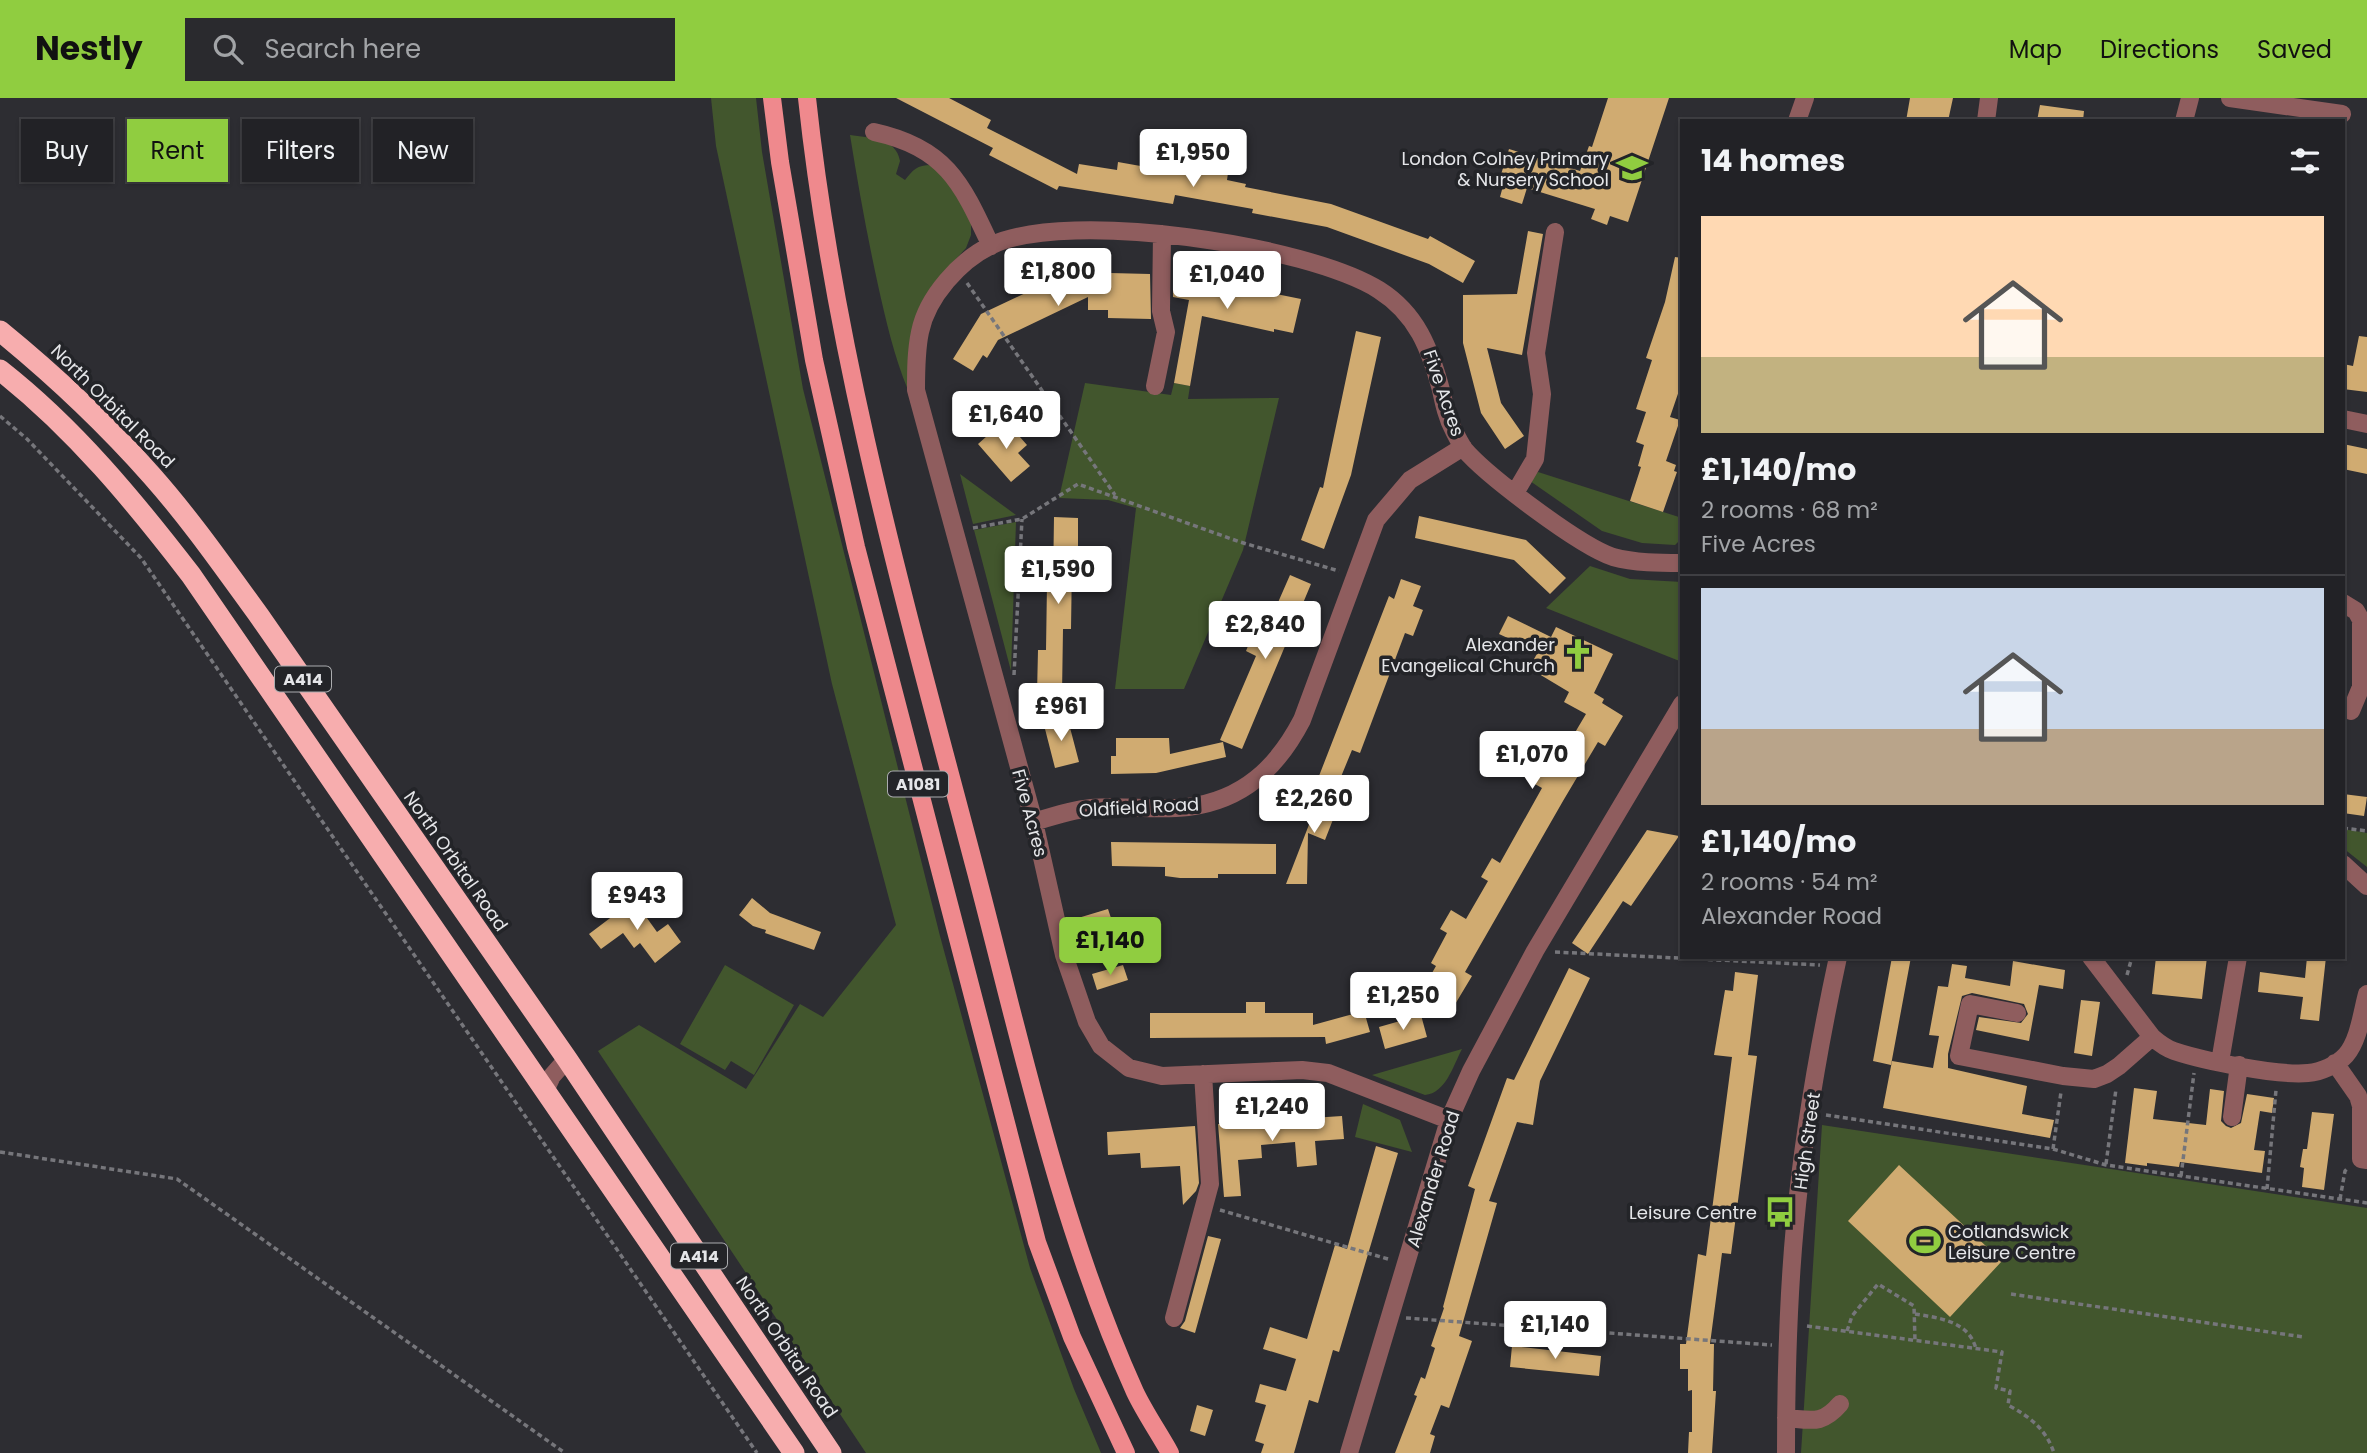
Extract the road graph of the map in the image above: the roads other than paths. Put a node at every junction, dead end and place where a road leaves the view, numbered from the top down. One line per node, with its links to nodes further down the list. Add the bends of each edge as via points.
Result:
1 (772, 98): 51 (main road, A1081, via 814,360 856,547 1037,1242 1072,1336)
2 (807, 98): 52 (main road, A1081, via 814,169 842,326 884,521 1049,1153 1086,1273 1136,1395)
3 (1805, 98): 8 (street)
4 (1989, 98): 9 (street)
5 (2190, 98): 10 (street)
6 (2230, 98): 7 (street)
7 (2342, 114)
8 (1798, 119)
9 (1986, 119)
10 (2185, 119)
11 (874, 132): 14 (street, via 918,146 949,171 962,186)
12 (1555, 232): 21 (street, via 1536,353 1542,394 1535,459)
13 (1162, 234): 14 (street, Five Acres, via 1055,232); 17 (street, via 1161,311 1166,332); 20 (street, Five Acres, via 1290,256 1360,278 1382,292 1426,341 1447,414)
14 (991, 246): 26 (street, Five Acres, via 958,270 926,314 916,356 916,390)
15 (0, 331): 37 (highway, North Orbital Road / A414, via 96,416 153,477 210,549)
16 (0, 370): 42 (highway, A414, via 130,496 191,575)
17 (1155, 386)
18 (2345, 419): 19 (street)
19 (2367, 424)
20 (1463, 447): 21 (street, Five Acres); 26 (street, Oldfield Road, via 1410,480 1376,520 1302,720 1288,746 1259,778 1219,800 1187,807 1093,807)
21 (1515, 493): 22 (street, Five Acres, via 1571,534 1613,557)
22 (1680, 563)
23 (2345, 604): 25 (street, via 2361,620 2361,687)
24 (1680, 707): 44 (street, Alexander Road, via 1535,951)
25 (2351, 711)
26 (1034, 822): 30 (street, Five Acres)
27 (2345, 866): 28 (street)
28 (2367, 886)
29 (1113, 943): 30 (street)
30 (1064, 955): 41 (street, Five Acres, via 1087,1022 1101,1046 1129,1068 1162,1076)
31 (2093, 959): 36 (street)
32 (2238, 959): 38 (street)
33 (1837, 962): 48 (street, High Street, via 1795,1224)
34 (2367, 993): 39 (street, via 2351,1048)
35 (2017, 1013): 36 (street, via 1970,1004 1959,1056 2094,1079 2119,1066)
36 (2152, 1037): 38 (street, via 2168,1049)
37 (567, 1059): 42 (street); 50 (highway, North Orbital Road / A414)
38 (2220, 1062): 40 (street)
39 (2335, 1063): 40 (street, via 2309,1073); 45 (street, via 2361,1105)
40 (2239, 1065): 43 (street)
41 (1203, 1074): 44 (street, Five Acres, via 1328,1073); 46 (street, via 1210,1184)
42 (545, 1091): 49 (highway, A414)
43 (2232, 1117)
44 (1450, 1120): 53 (street, Alexander Road)
45 (2364, 1159)
46 (1174, 1318)
47 (1840, 1404): 48 (street, via 1821,1421)
48 (1786, 1418): 54 (street, High Street)
49 (794, 1453)
50 (831, 1453)
51 (1126, 1453)
52 (1170, 1453)
53 (1349, 1453)
54 (1786, 1453)

